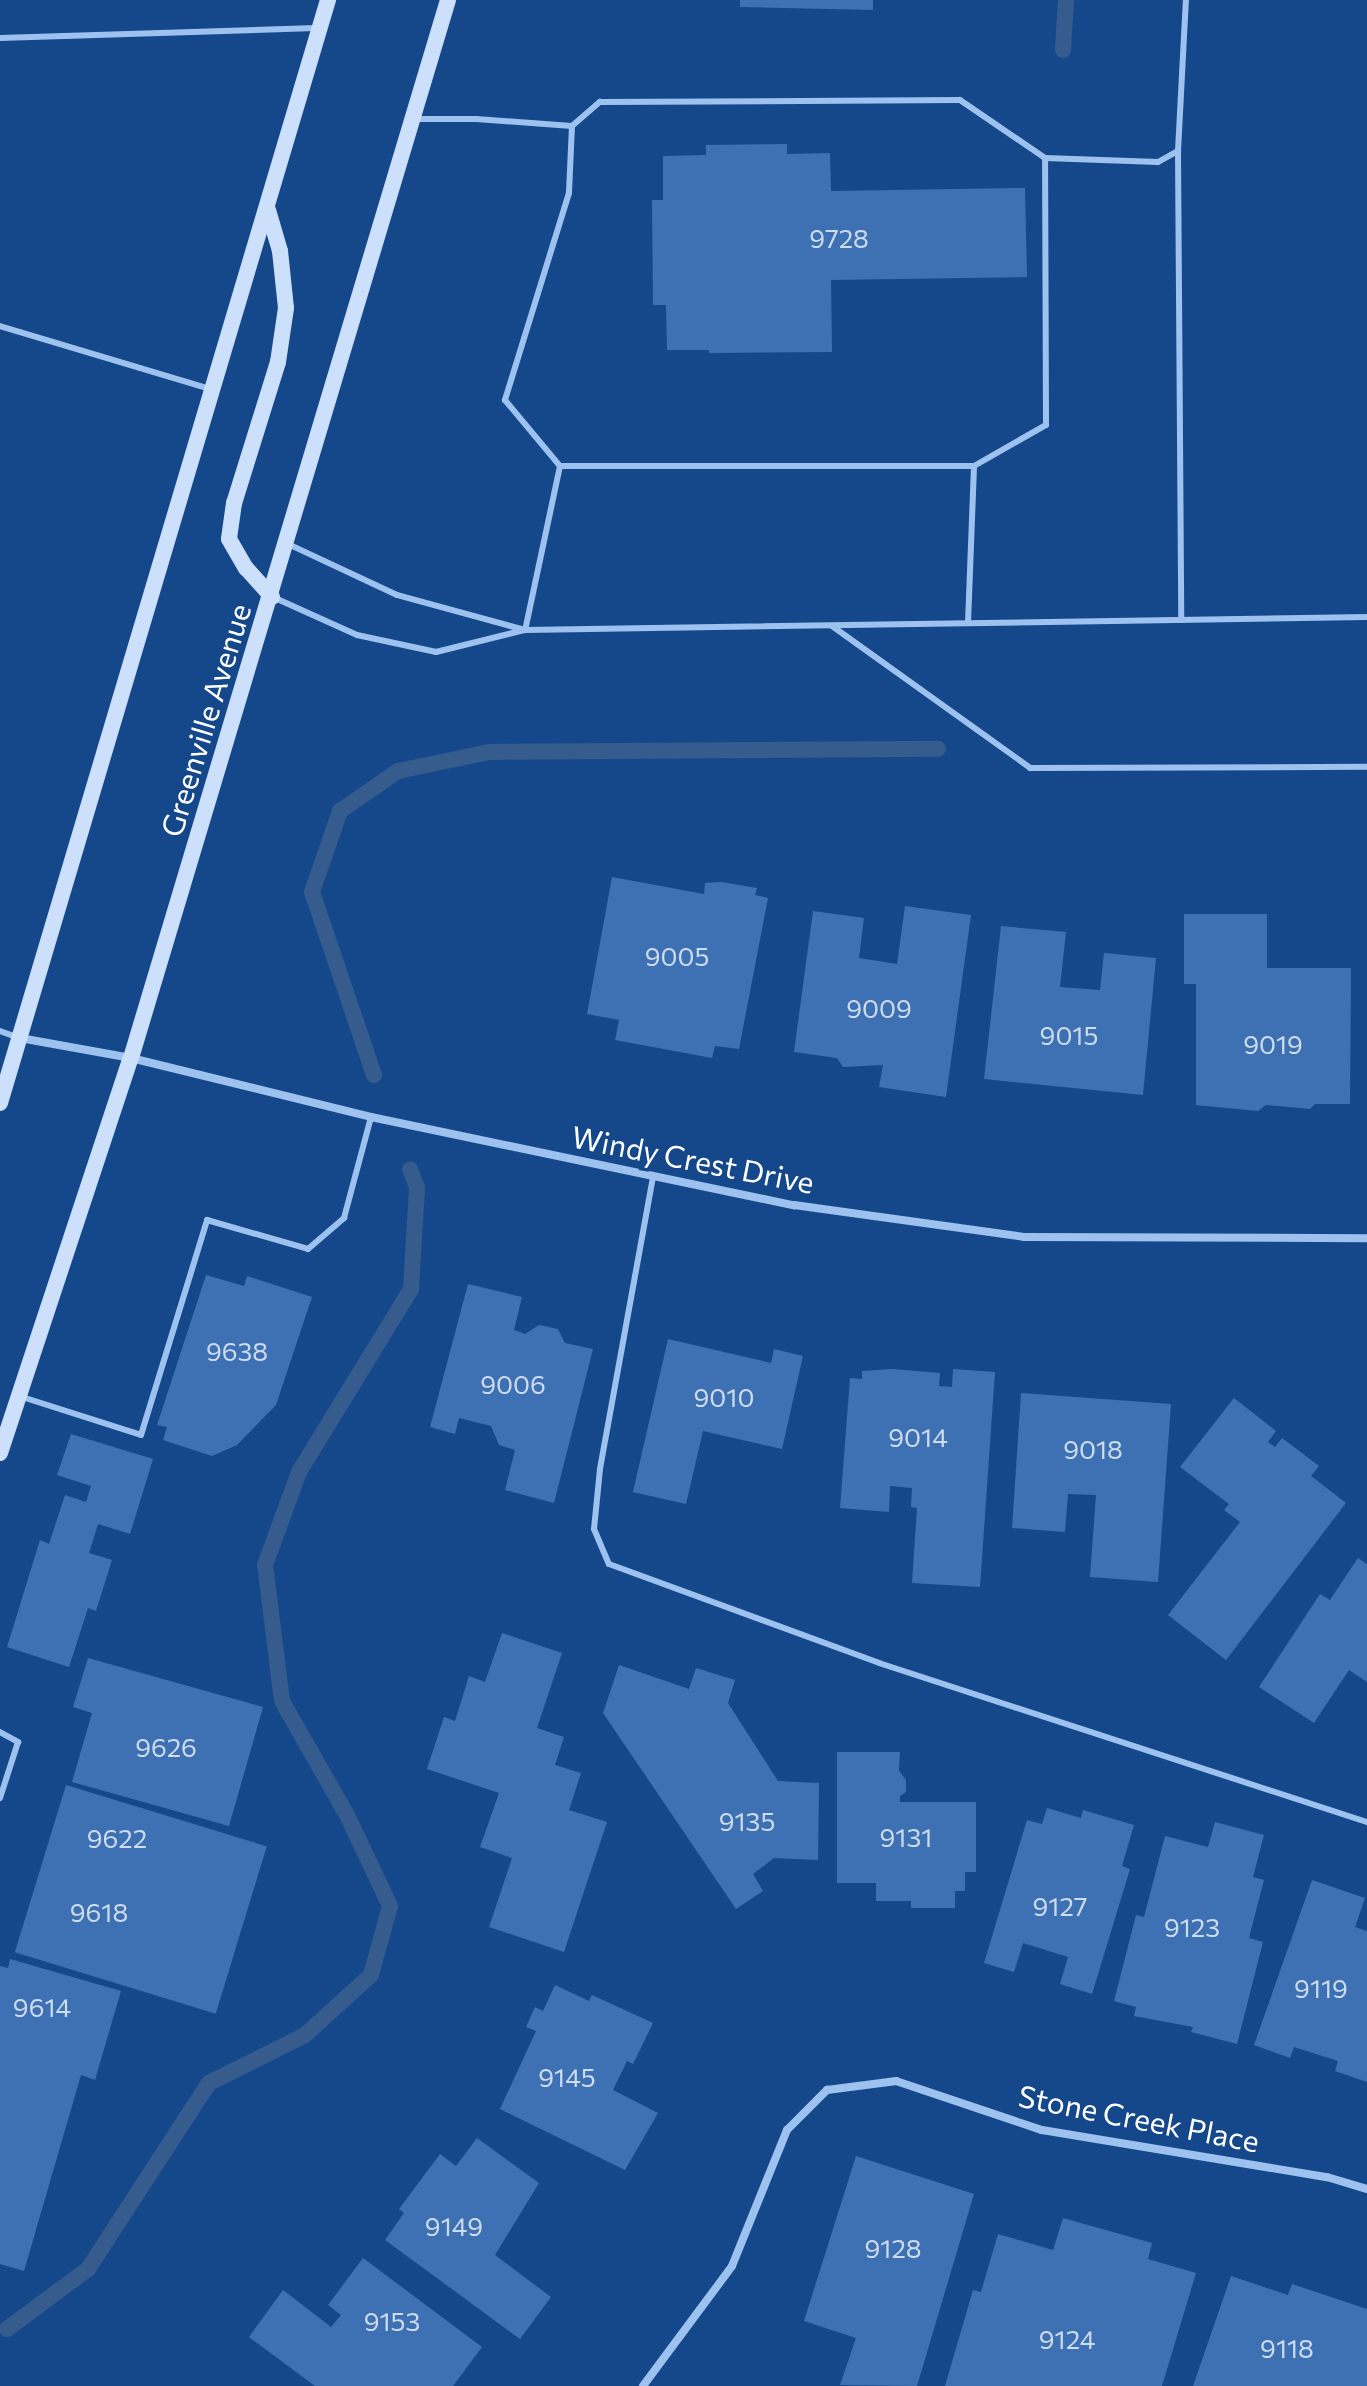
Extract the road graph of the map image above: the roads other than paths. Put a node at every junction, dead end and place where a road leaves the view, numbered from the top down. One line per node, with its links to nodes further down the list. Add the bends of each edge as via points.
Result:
1 (328, 0): 4 (main road)
2 (448, 0): 6 (main road, Greenville Avenue)
3 (1186, 0): 8 (lane)
4 (320, 28): 5 (lane); 10 (main road)
5 (0, 38)
6 (413, 119): 7 (lane); 15 (main road, Greenville Avenue)
7 (572, 126): 9 (lane, via 600,102 960,100); 13 (lane, via 569,193 505,400)
8 (1178, 151): 9 (lane, via 1158,162); 18 (lane)
9 (1045, 158): 14 (lane, via 1046,425)
10 (267, 209): 12 (main road); 16 (main road, via 280,251 286,308 278,362 234,503 229,539)
11 (0, 326): 12 (lane)
12 (213, 390): 24 (main road)
13 (560, 466): 14 (lane); 21 (lane)
14 (974, 466): 19 (lane)
15 (288, 544): 16 (main road, Greenville Avenue); 21 (lane, via 397,595)
16 (272, 597): 21 (lane, via 357,635 436,652); 25 (main road, Greenville Avenue)
17 (1367, 617): 18 (lane)
18 (1181, 620): 19 (lane)
19 (968, 623): 20 (lane)
20 (830, 625): 21 (lane); 22 (lane, via 1030,768)
21 (525, 630)
22 (1367, 767)
23 (0, 1031): 24 (lane)
24 (20, 1038): 25 (street, Windy Crest Drive); 26 (main road)
25 (131, 1058): 27 (street, Windy Crest Drive); 30 (main road, Greenville Avenue)
26 (0, 1103)
27 (371, 1117): 28 (street, Windy Crest Drive); 30 (lane, via 344,1218 308,1249 207,1220 141,1435)
28 (653, 1177): 29 (street, Windy Crest Drive, via 794,1205 1024,1237); 34 (lane, via 600,1469 594,1529 609,1564 879,1663)
29 (1367, 1238)
30 (19, 1396): 31 (main road, Greenville Avenue)
31 (0, 1453)
32 (0, 1732): 33 (lane, via 18,1742)
33 (0, 1798)
34 (1367, 1822)
35 (1367, 2189): 36 (street, Stone Creek Place, via 1327,2177 1042,2130 896,2081 827,2090 787,2130 732,2266)
36 (643, 2386)

